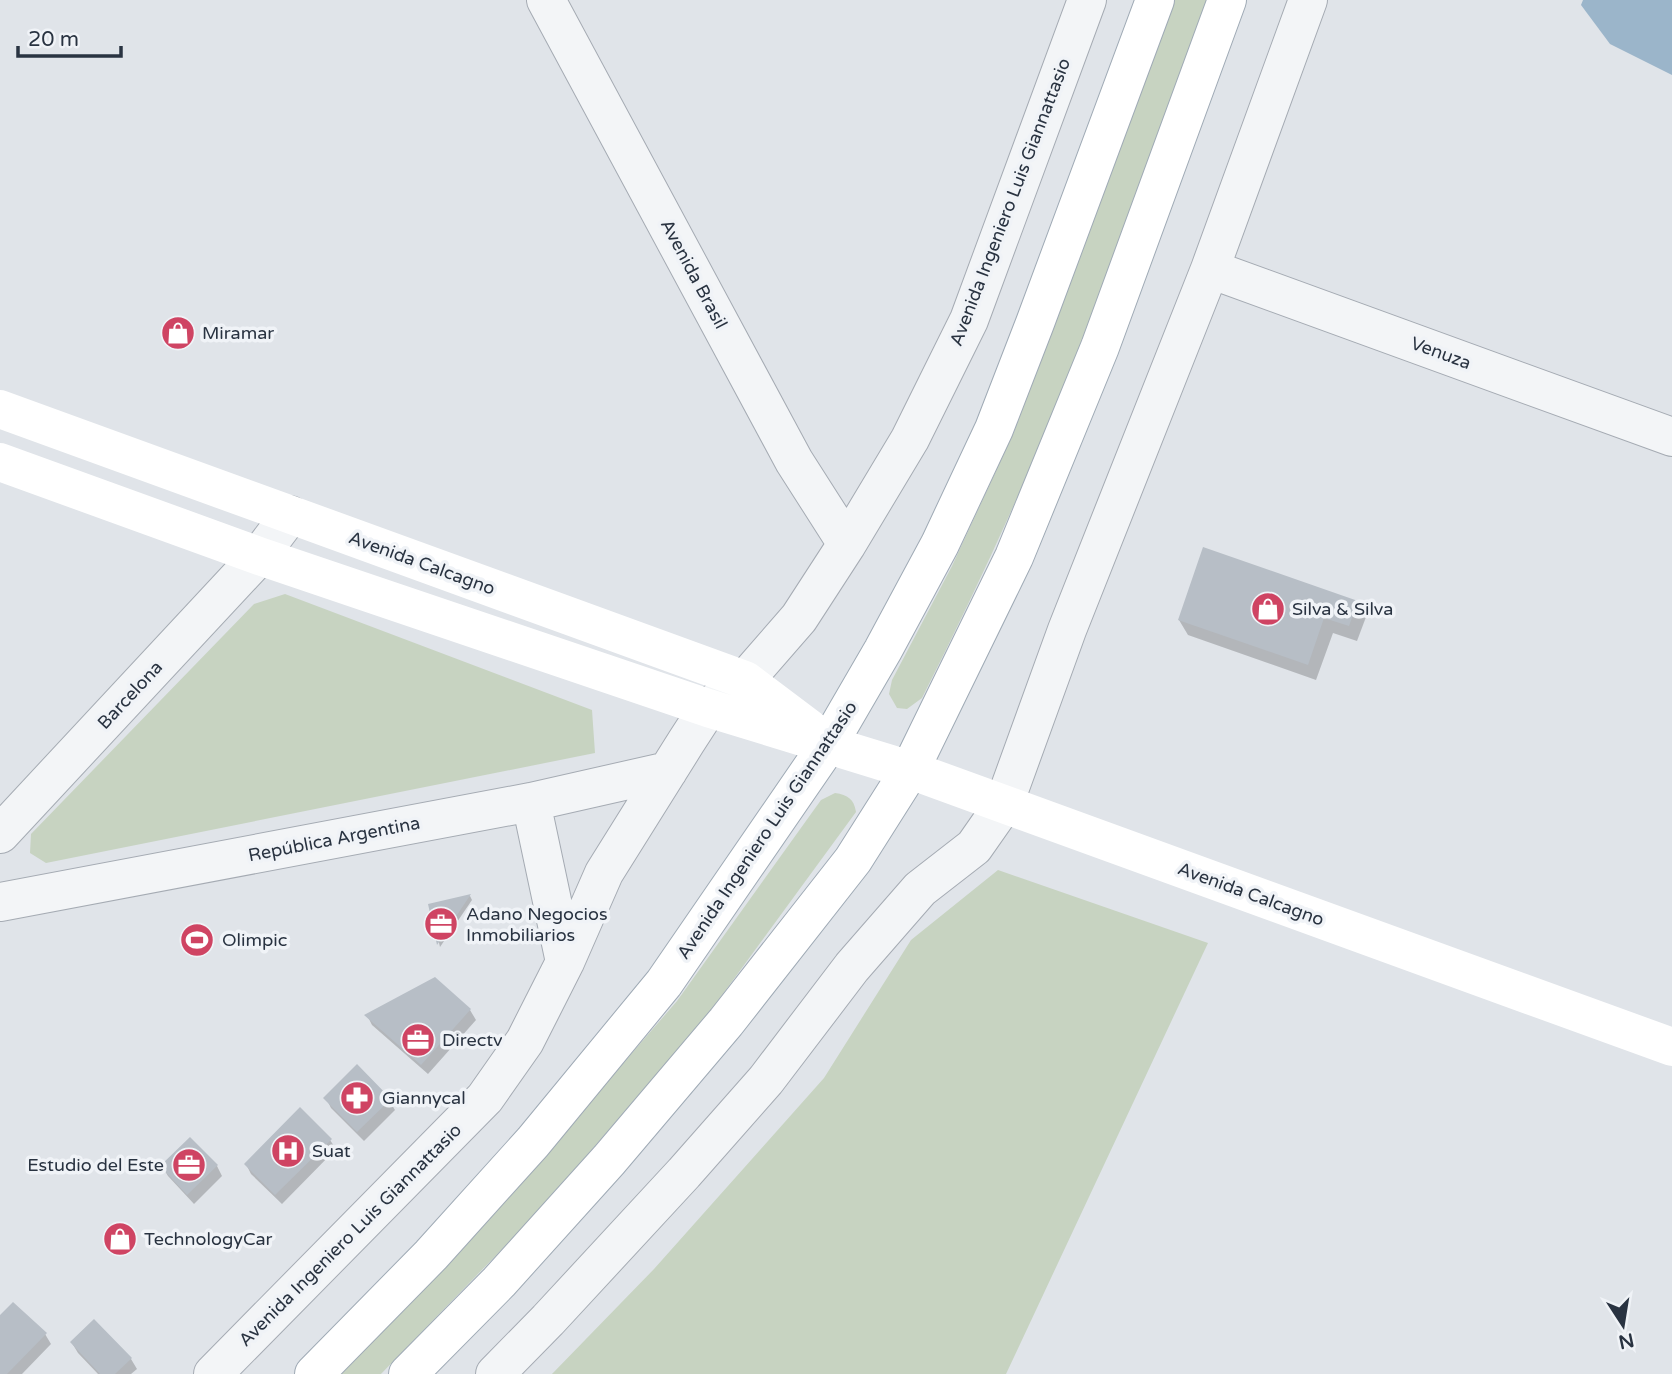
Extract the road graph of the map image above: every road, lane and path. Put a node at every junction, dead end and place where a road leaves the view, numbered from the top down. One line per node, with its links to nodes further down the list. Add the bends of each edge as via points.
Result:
1 (546, 0): 11 (street, Avenida Brasil, via 794,461)
2 (1087, 0): 11 (street, Avenida Ingeniero Luis Giannattasio, via 969,320 909,439)
3 (1154, 0): 15 (main road, Avenida Ingeniero Luis Giannattasio, via 994,429 940,544)
4 (1227, 0): 16 (main road, via 1100,347 1014,557)
5 (1308, 0): 6 (street)
6 (1210, 269): 8 (street, Venuza); 19 (street)
7 (0, 409): 10 (main road, Avenida Calcagno)
8 (1672, 438)
9 (0, 462): 12 (main road, Avenida Calcagno)
10 (290, 515): 12 (street, Barcelona); 13 (main road, Avenida Calcagno)
11 (847, 544): 13 (street, Avenida Ingeniero Luis Giannattasio, via 799,618)
12 (259, 556): 14 (main road, Avenida Calcagno); 20 (street, Barcelona)
13 (745, 680): 14 (street, Avenida Ingeniero Luis Giannattasio); 15 (main road, Avenida Calcagno)
14 (708, 708): 15 (main road, Avenida Calcagno); 17 (street, Avenida Ingeniero Luis Giannattasio)
15 (829, 743): 16 (main road, Avenida Calcagno); 25 (main road, Avenida Ingeniero Luis Giannattasio, via 664,984 533,1142)
16 (909, 770): 19 (main road, Avenida Calcagno); 26 (main road, via 853,860 726,1022 499,1282)
17 (668, 771): 18 (street, República Argentina); 22 (street, Avenida Ingeniero Luis Giannattasio, via 604,873)
18 (531, 802): 21 (street, República Argentina); 22 (street)
19 (1003, 804): 23 (main road, Avenida Calcagno); 27 (street, via 974,847 920,889 860,958 766,1080 684,1173)
20 (0, 834)
21 (0, 902)
22 (565, 962): 24 (street, Avenida Ingeniero Luis Giannattasio, via 525,1041 485,1098)
23 (1672, 1047)
24 (213, 1374)
25 (314, 1374)
26 (408, 1374)
27 (495, 1374)

